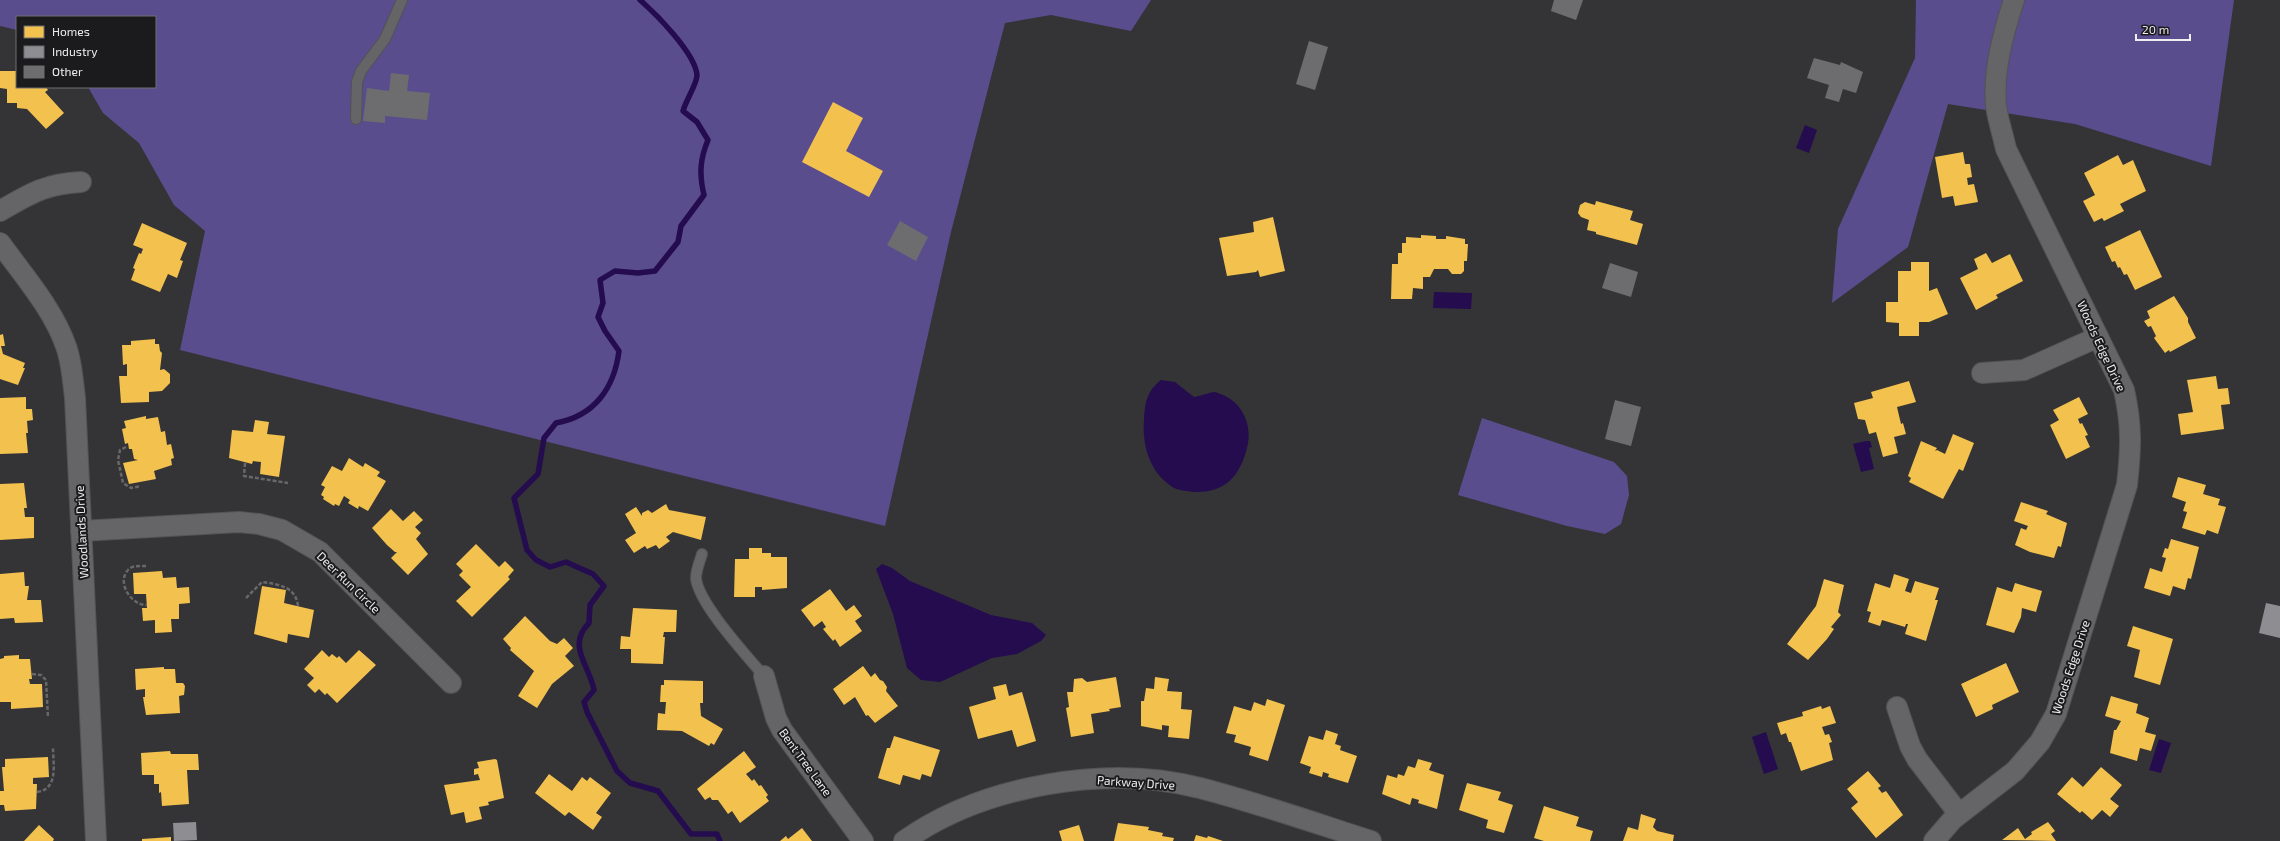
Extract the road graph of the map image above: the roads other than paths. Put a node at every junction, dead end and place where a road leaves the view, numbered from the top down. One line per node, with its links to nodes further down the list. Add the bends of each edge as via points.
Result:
1 (402, 0): 3 (lane, via 385,38 361,71 357,82)
2 (2014, 0): 7 (street, Woods Edge Drive, via 1996,70 1996,106 2006,149)
3 (356, 119)
4 (81, 182): 5 (street, via 47,186)
5 (0, 212)
6 (0, 243): 9 (street, Woodlands Drive, via 50,315 67,350 75,398)
7 (2098, 337): 8 (street, via 2024,370); 14 (street, Woods Edge Drive, via 2124,390 2130,417 2132,447 2127,485 2056,714 2040,742 2015,771)
8 (1982, 373)
9 (81, 532): 12 (street, Deer Run Circle, via 239,522 282,530 320,552); 15 (street, Woodlands Drive)
10 (702, 554): 11 (lane, via 696,576 698,588 736,644)
11 (764, 676): 16 (street, Bent Tree Lane, via 782,730)
12 (451, 684)
13 (1897, 707): 14 (street, via 1917,759)
14 (1959, 814): 19 (street, Woods Edge Drive)
15 (96, 841)
16 (863, 841)
17 (904, 841): 18 (street, Parkway Drive, via 949,816 991,799 1031,787 1101,778 1170,782 1200,788)
18 (1371, 841)
19 (1934, 841)

